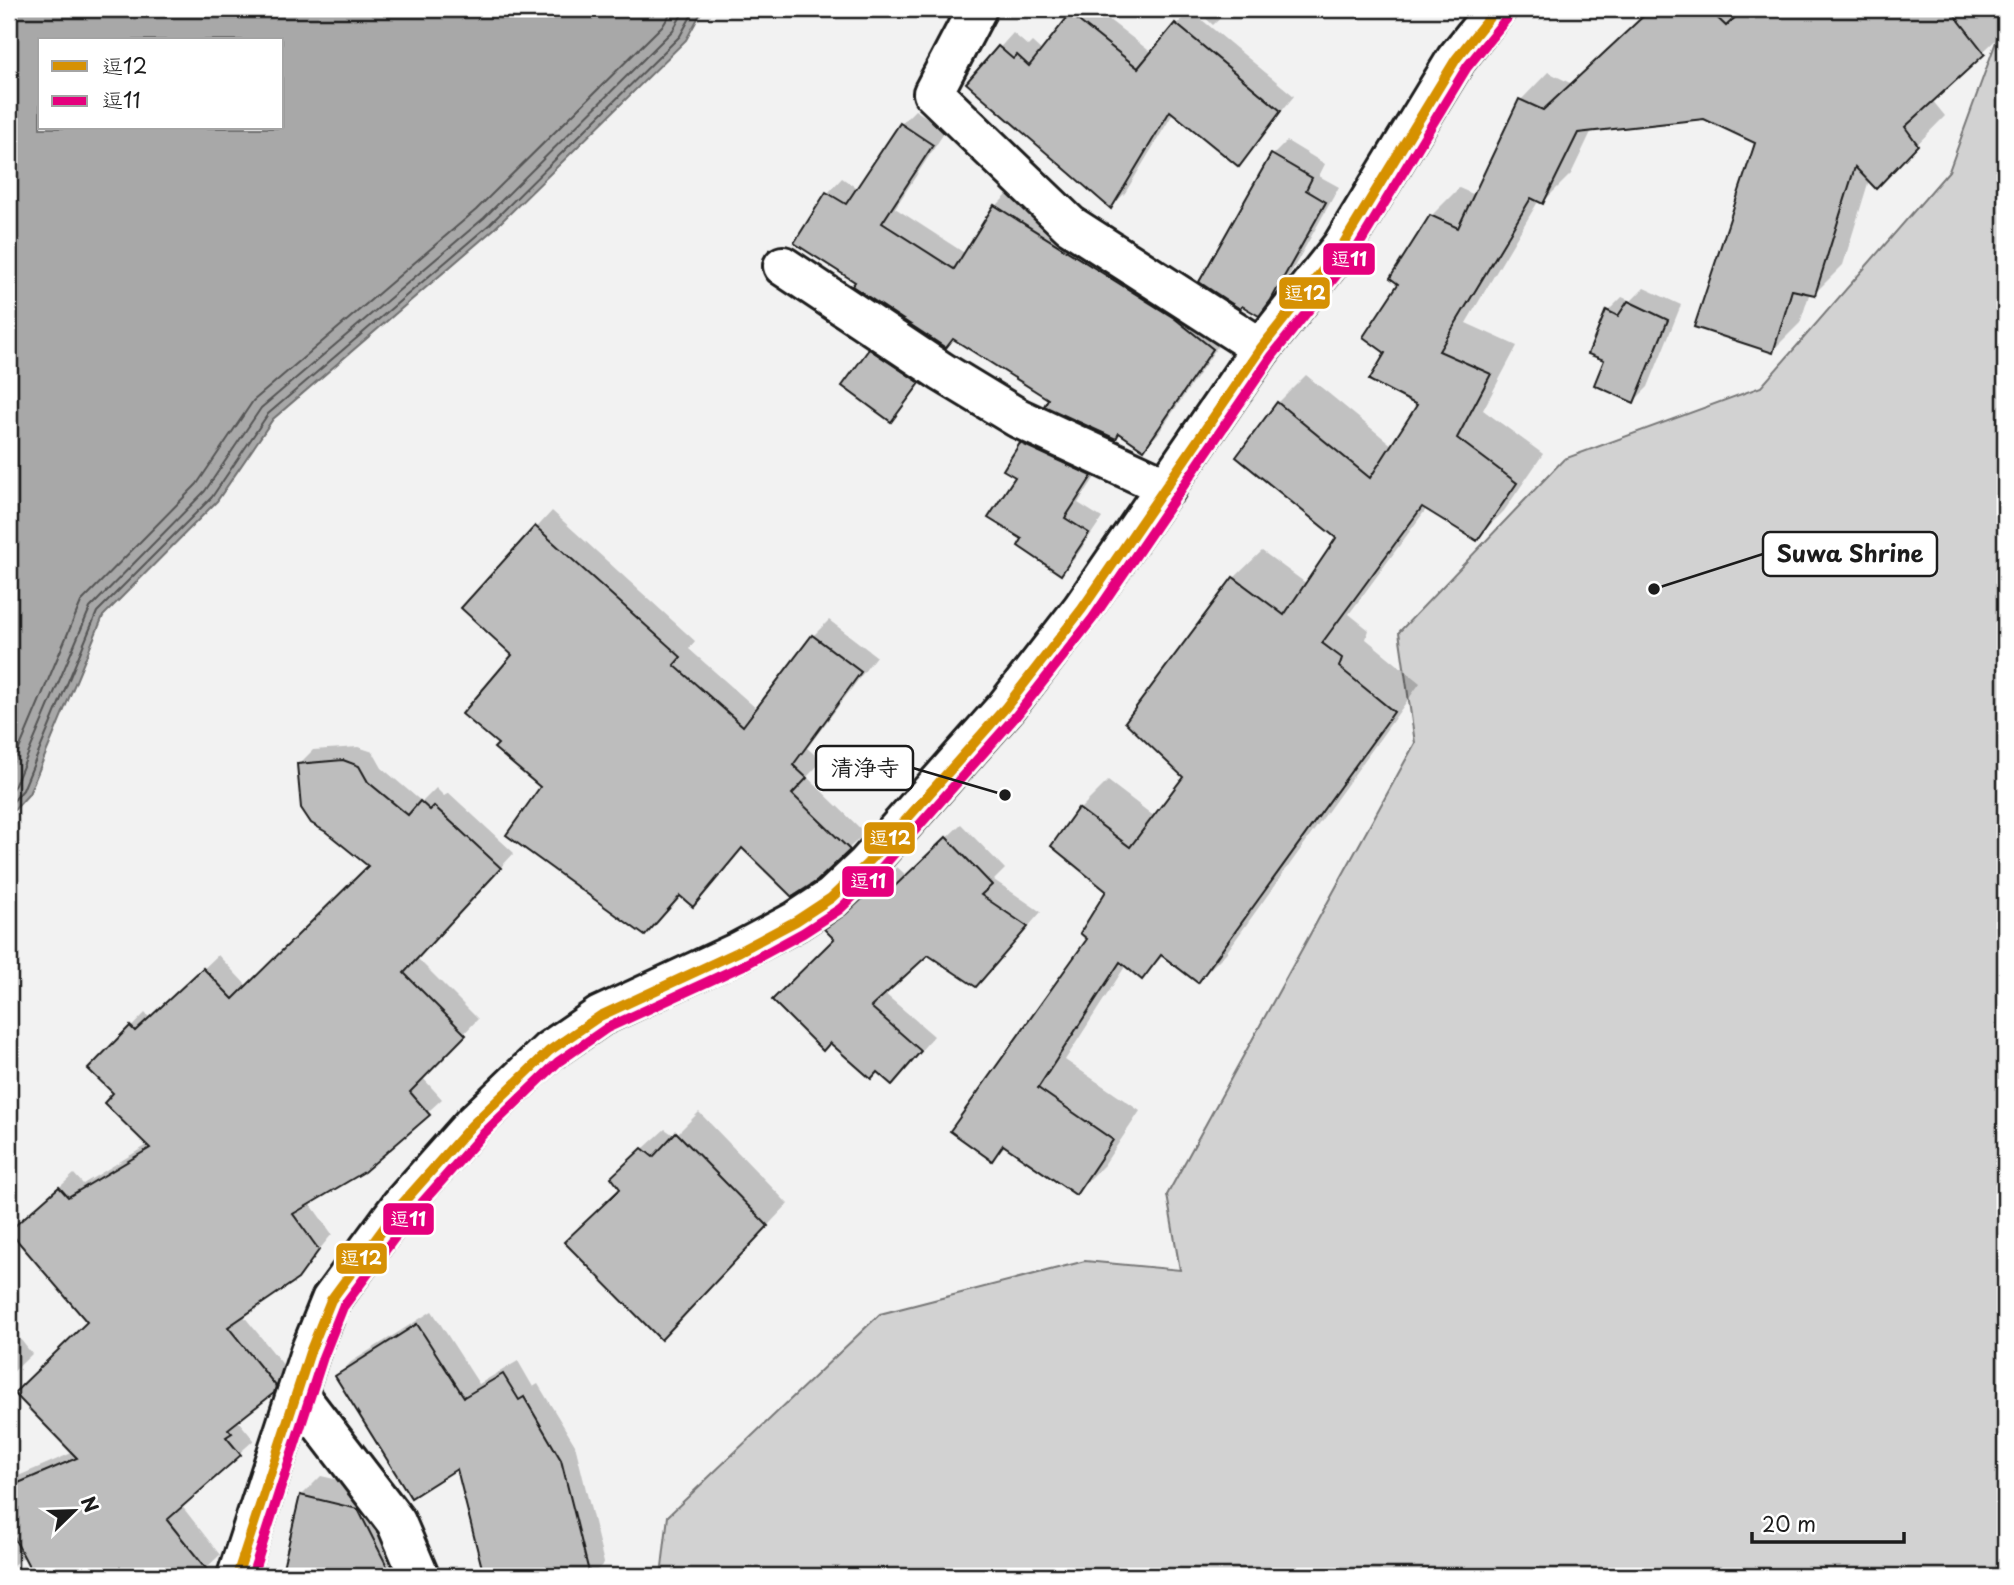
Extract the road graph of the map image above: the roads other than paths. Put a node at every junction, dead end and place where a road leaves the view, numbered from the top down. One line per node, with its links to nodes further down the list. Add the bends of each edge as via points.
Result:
1 (977, 9): 4 (main road, via 933,93 1070,225)
2 (1496, 9): 4 (main road, via 1456,60 1342,246)
3 (783, 266): 5 (main road, via 1018,418)
4 (1261, 348): 5 (main road)
5 (1167, 487): 6 (main road, via 1082,610 1006,706 866,865 831,898 738,952 600,1016 550,1051 472,1125 401,1205 331,1300)
6 (297, 1393): 7 (main road); 8 (main road, via 396,1522)
7 (237, 1576)
8 (419, 1576)

